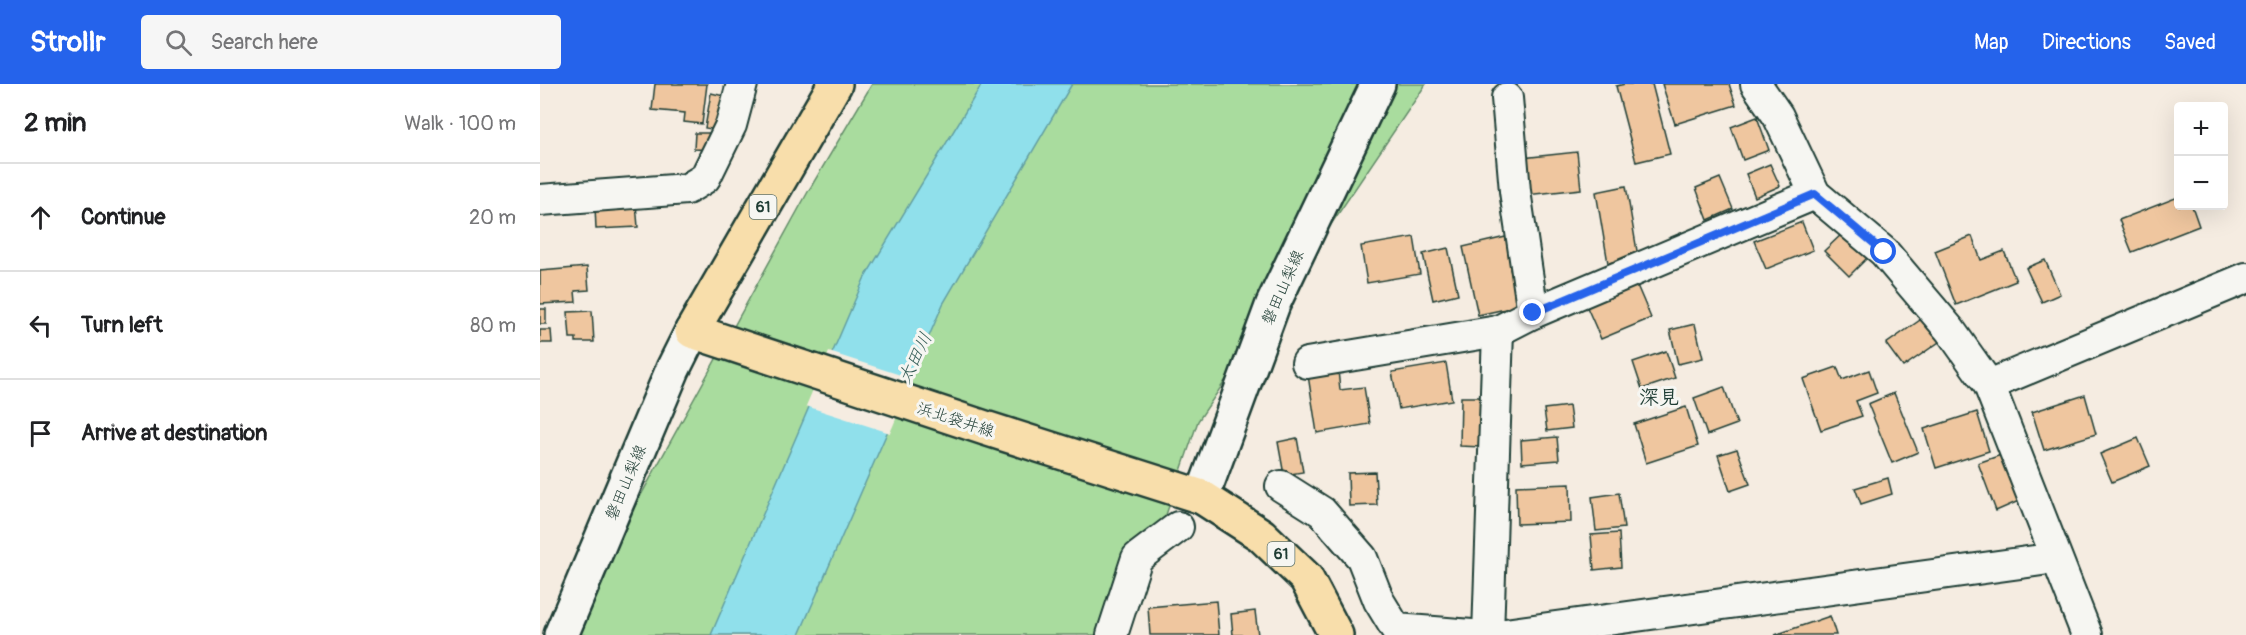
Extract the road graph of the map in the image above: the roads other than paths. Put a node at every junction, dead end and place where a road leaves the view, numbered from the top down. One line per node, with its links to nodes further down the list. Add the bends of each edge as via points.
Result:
1 (742, 84): 7 (street, via 731,125 705,178 687,189)
2 (835, 84): 10 (main road, 61)
3 (1378, 84): 15 (main road, 磐田山梨線, via 1272,304)
4 (1756, 84): 6 (street, via 1778,116)
5 (1507, 98): 9 (street, via 1515,191)
6 (1815, 194): 9 (street); 13 (street, via 1884,252 1950,330)
7 (540, 200)
8 (2246, 278): 13 (street)
9 (1533, 313): 11 (street)
10 (692, 331): 15 (main road, 浜北袋井線 / 61); 18 (main road, 磐田山梨線, via 672,369)
11 (1498, 331): 12 (street); 22 (street)
12 (1306, 363)
13 (1989, 385): 17 (street)
14 (1281, 486): 21 (street, via 1322,512 1362,558 1379,601 1396,629)
15 (1202, 496): 20 (main road, 浜北袋井線 / 61, via 1261,535 1306,578)
16 (1178, 527): 19 (street, via 1137,558)
17 (2056, 558): 23 (street); 24 (street)
18 (561, 635)
19 (1112, 635)
20 (1336, 635)
21 (1472, 635)
22 (1488, 635)
23 (1498, 635)
24 (2087, 635)

